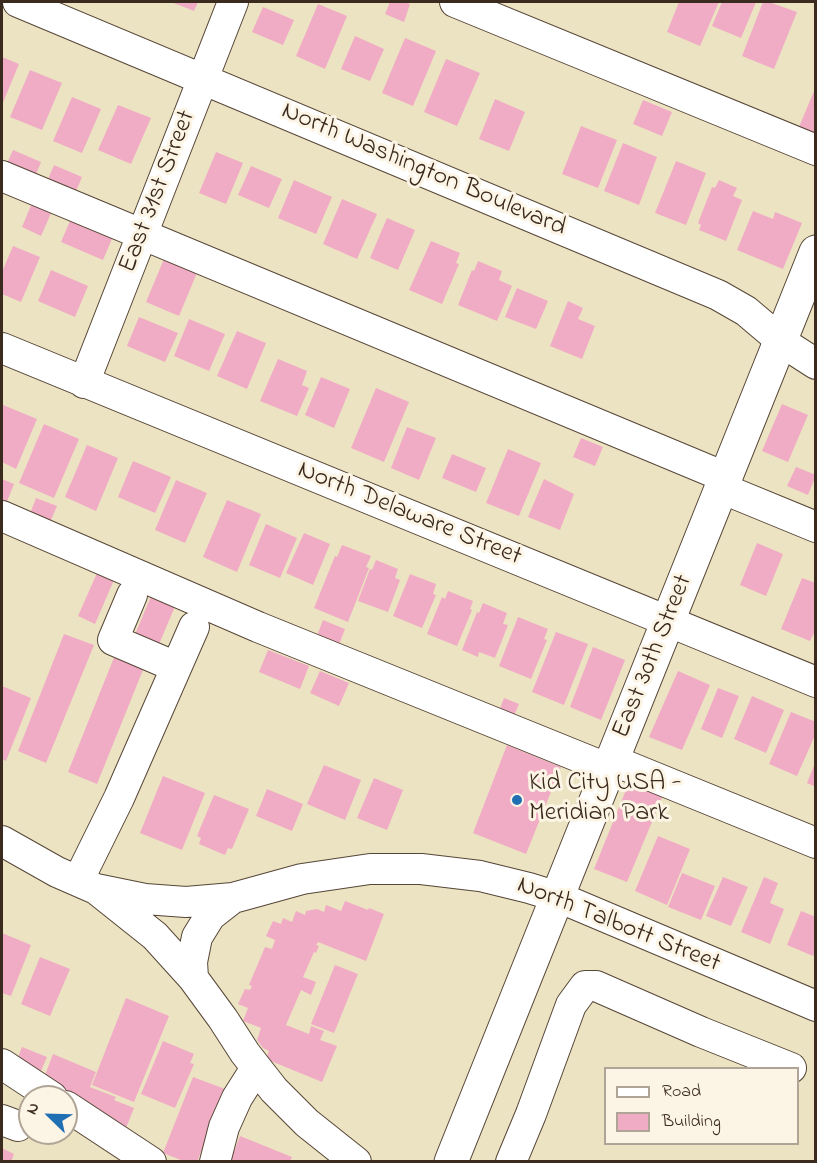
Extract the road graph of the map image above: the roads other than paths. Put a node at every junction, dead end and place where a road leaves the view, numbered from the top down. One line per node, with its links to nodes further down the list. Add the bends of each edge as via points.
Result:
1 (18, 2): 4 (street, North Washington Boulevard)
2 (233, 2): 4 (street, East 31st Street)
3 (455, 2): 5 (street)
4 (203, 78): 7 (street, East 31st Street); 9 (street, North Washington Boulevard, via 718,295 746,311)
5 (816, 150)
6 (2, 176): 7 (street)
7 (142, 235): 12 (street, East 31st Street); 13 (street)
8 (816, 252): 9 (main road, East 30th Street)
9 (781, 341): 11 (street, North Washington Boulevard); 13 (main road, East 30th Street)
10 (2, 348): 12 (street, North Delaware Street)
11 (816, 364)
12 (84, 383): 17 (street, North Delaware Street)
13 (723, 483): 15 (street); 17 (main road, East 30th Street)
14 (2, 516): 21 (street, via 258,627)
15 (816, 526)
16 (132, 595): 19 (street, via 113,640)
17 (668, 621): 20 (street, North Delaware Street); 21 (main road, East 30th Street)
18 (194, 627): 19 (street)
19 (176, 667): 24 (street, via 119,798)
20 (816, 682)
21 (611, 765): 23 (street); 25 (main road, East 30th Street)
22 (2, 841): 24 (street)
23 (816, 843)
24 (87, 885): 26 (street, North Talbott Street, via 120,896 164,901); 27 (street, via 155,936)
25 (558, 897): 26 (street, North Talbott Street, via 480,876 400,868 321,875); 28 (street, North Talbott Street); 39 (main road, East 30th Street)
26 (234, 898): 27 (street, via 210,916 197,937)
27 (193, 978): 31 (street)
28 (816, 1006)
29 (2, 1064): 34 (street)
30 (788, 1067): 40 (street, via 596,986 585,986 571,1005)
31 (256, 1068): 37 (street, via 224,1127); 38 (street, via 307,1123)
32 (799, 1071): 33 (street)
33 (816, 1078)
34 (34, 1085)
35 (78, 1114): 36 (street)
36 (151, 1161)
37 (215, 1161)
38 (356, 1161)
39 (452, 1161)
40 (511, 1161)

